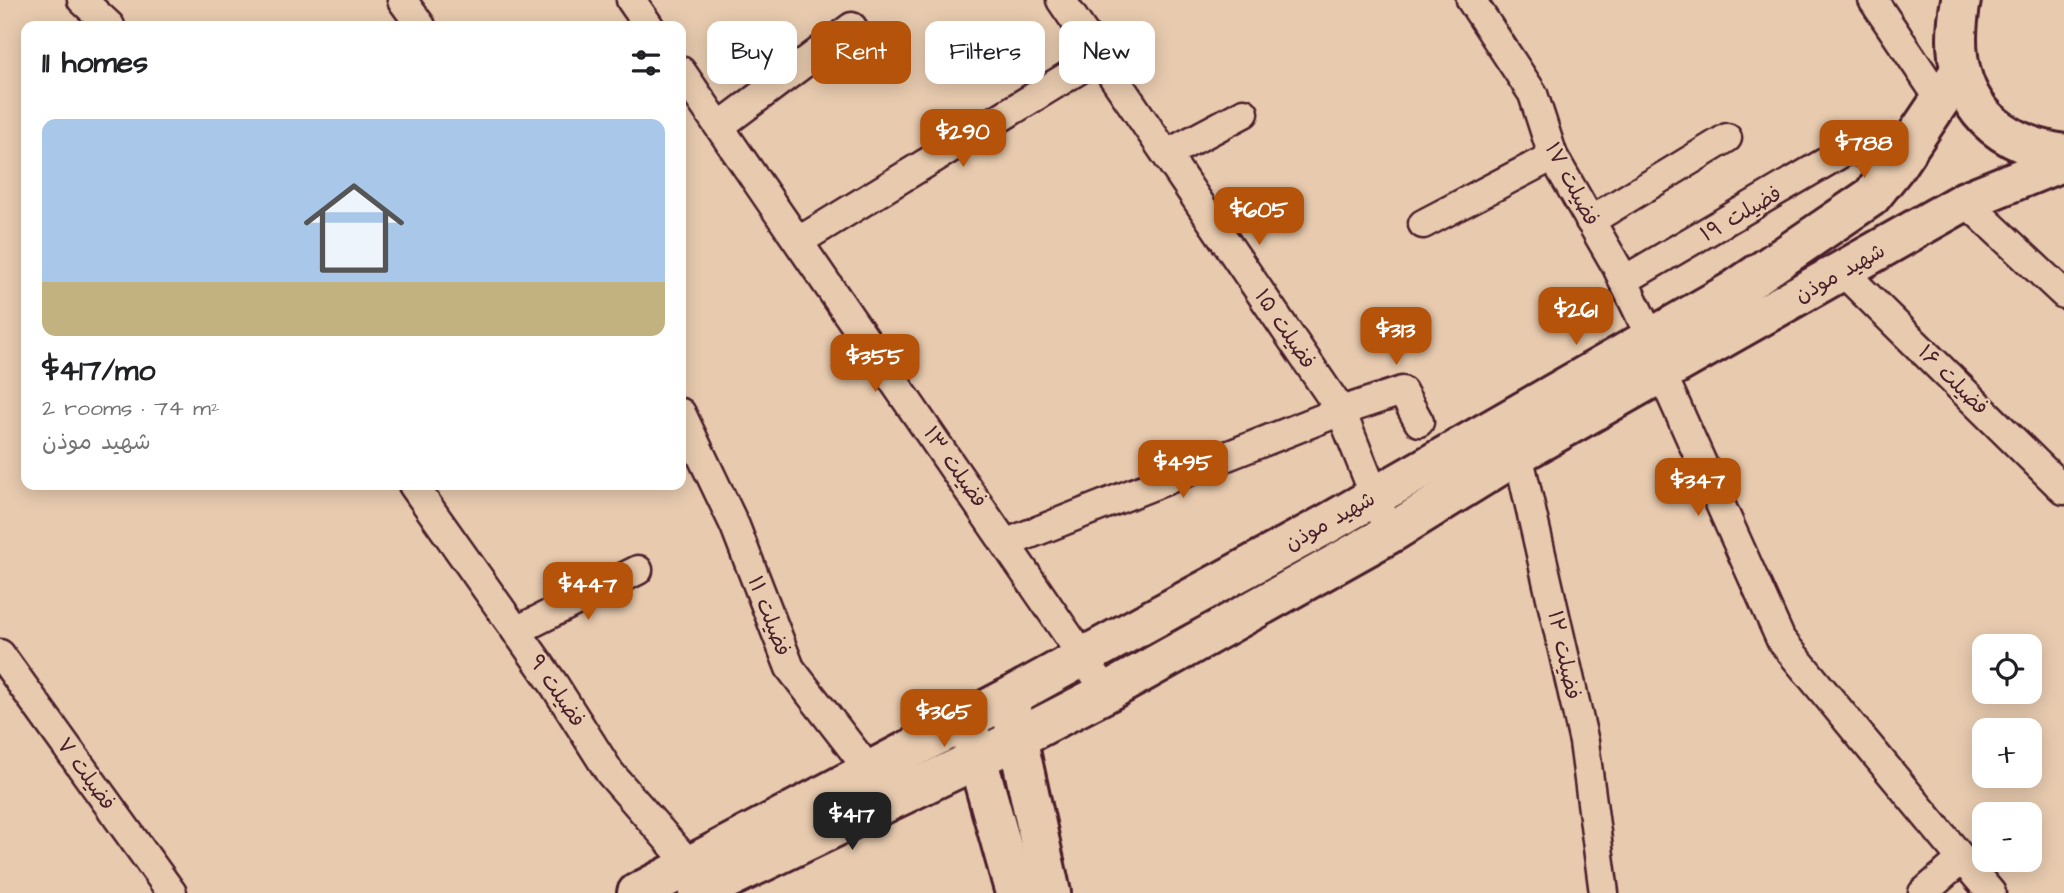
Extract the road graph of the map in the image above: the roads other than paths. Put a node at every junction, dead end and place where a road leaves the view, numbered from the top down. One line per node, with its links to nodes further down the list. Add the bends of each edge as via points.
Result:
1 (82, 0): 8 (street)
2 (402, 0): 9 (street)
3 (631, 0): 10 (street)
4 (1061, 0): 11 (street, فضیلت ۱۵)
5 (1471, 0): 22 (street, فضیلت ۱۷, via 1533,94)
6 (1873, 0): 16 (street)
7 (1961, 0): 16 (main road)
8 (105, 21)
9 (417, 21)
10 (646, 21)
11 (1076, 21)
12 (811, 58): 18 (street)
13 (686, 78): 18 (street, فضیلت ۱۳)
14 (1059, 82): 28 (street)
15 (1120, 84): 20 (street, فضیلت ۱۵)
16 (1950, 86): 21 (main road, via 2000,133 2033,149); 24 (main road, شهید موذن)
17 (1244, 113): 20 (street)
18 (720, 126): 28 (street, فضیلت ۱۳)
19 (1727, 138): 26 (street)
20 (1167, 153): 33 (street, فضیلت ۱۵)
21 (2064, 154)
22 (1553, 156): 26 (street, فضیلت ۱۷); 27 (street)
23 (2064, 161): 25 (main road, شهید موذن)
24 (1896, 166): 30 (street, فضیلت ۱۹, via 1850,148); 32 (main road, شهید موذن, via 1871,197 1733,291)
25 (1965, 201): 29 (main road, شهید موذن); 31 (street)
26 (1590, 221): 30 (street, فضیلت ۱۷)
27 (1423, 224)
28 (799, 241): 41 (street, فضیلت ۱۳)
29 (1842, 271): 32 (main road, شهید موذن); 38 (street, فضیلت ۱۶)
30 (1623, 281): 32 (street, فضیلت ۱۷)
31 (2064, 294)
32 (1657, 356): 36 (main road, شهید موذن); 52 (street, فضیلت ۱۷, via 1781,640)
33 (1340, 411): 34 (street, via 1402,391); 39 (street, فضیلت ۱۵); 41 (street)
34 (1419, 422)
35 (686, 423): 51 (street, فضیلت ۱۱, via 735,526 790,668)
36 (1514, 437): 39 (main road, شهید موذن); 40 (main road, شهید موذن); 58 (street, فضیلت ۱۲, via 1584,742)
37 (417, 490): 43 (street, فضیلت ۹)
38 (2064, 490)
39 (1374, 497): 40 (street, فضیلت ۱۵); 45 (main road, شهید موذن)
40 (1391, 533): 46 (main road, شهید موذن)
41 (1007, 543): 45 (street, فضیلت ۱۳)
42 (638, 570): 43 (street)
43 (516, 631): 53 (street, فضیلت ۹, via 610,772)
44 (0, 654): 54 (street, فضیلت ۷)
45 (1084, 655): 46 (street, فضیلت ۱۳); 47 (main road, شهید موذن)
46 (1107, 692): 49 (main road, شهید موذن)
47 (1008, 698): 48 (main road, شهید موذن); 49 (main road)
48 (965, 720): 50 (main road); 51 (main road, شهید موذن)
49 (1018, 738): 50 (main road, شهید موذن); 57 (main road)
50 (979, 758): 51 (main road, شهید موذن); 56 (main road)
51 (878, 786): 53 (main road, شهید موذن)
52 (1962, 859): 59 (street); 60 (street, فضیلت ۱۷)
53 (708, 884): 55 (main road, شهید موذن)
54 (173, 893)
55 (637, 893)
56 (1015, 893)
57 (1051, 893)
58 (1604, 893)
59 (1923, 893)
60 (1991, 893)

